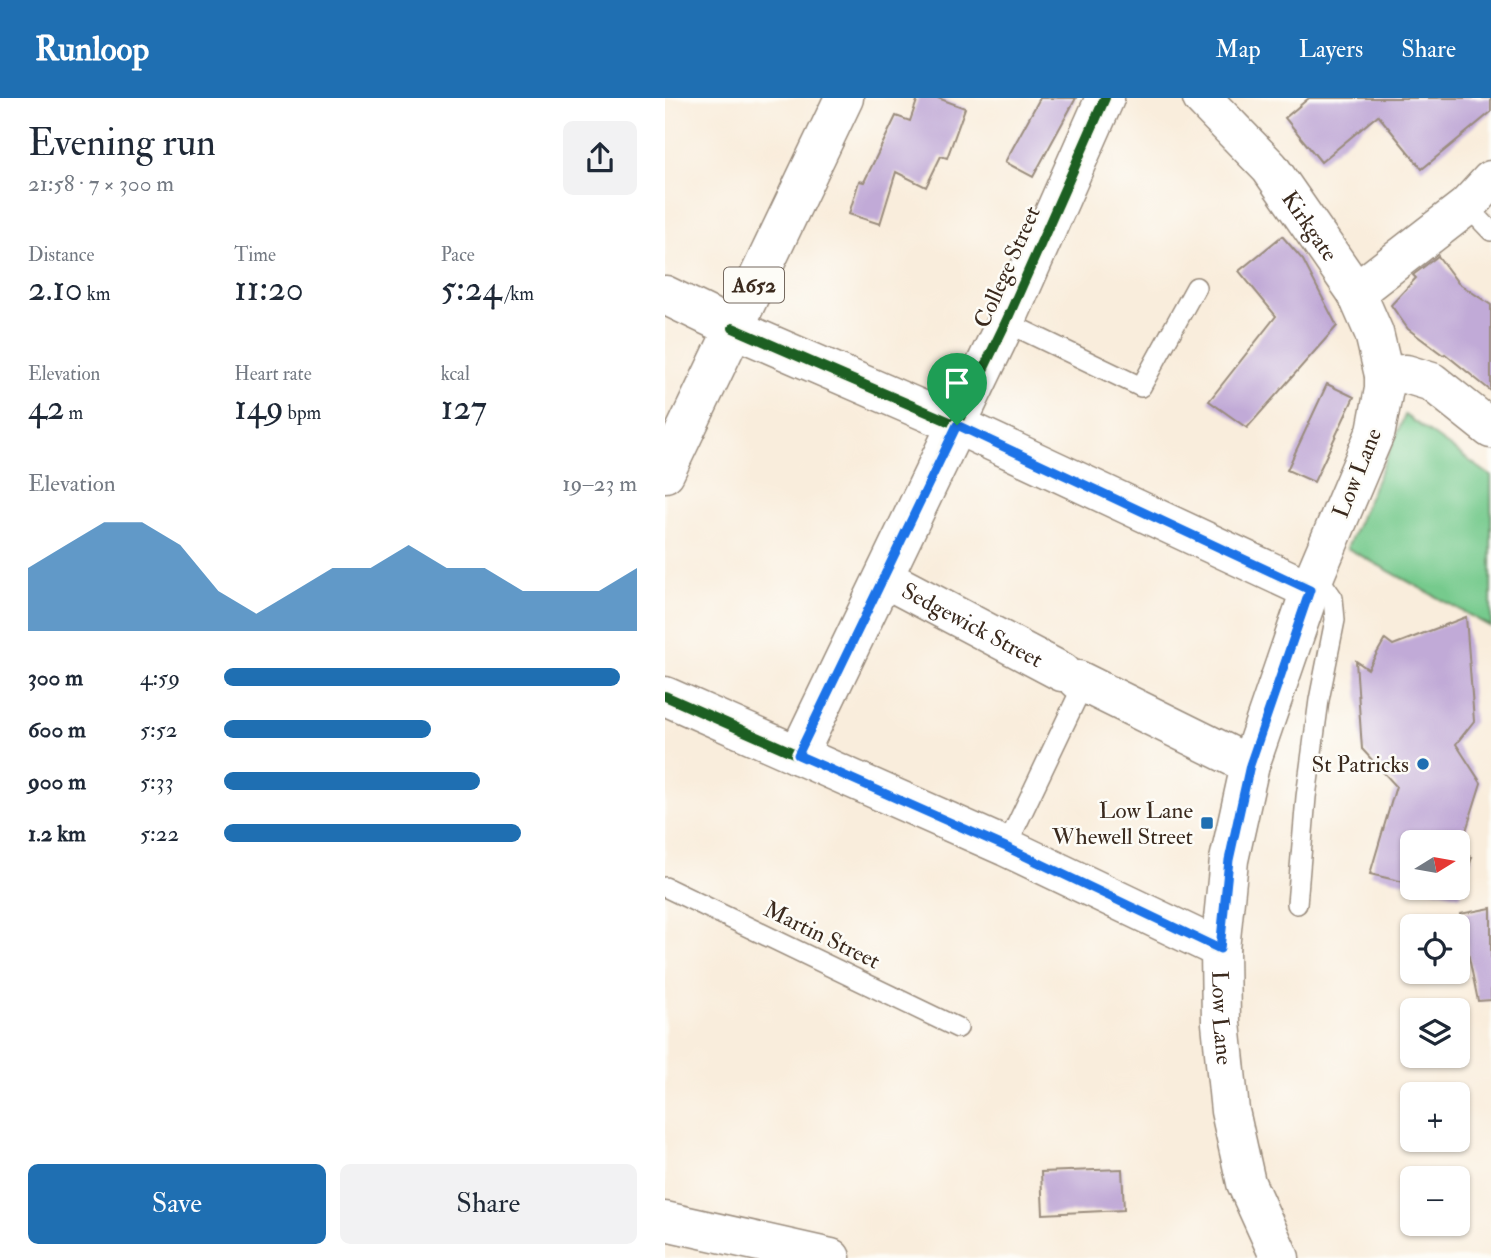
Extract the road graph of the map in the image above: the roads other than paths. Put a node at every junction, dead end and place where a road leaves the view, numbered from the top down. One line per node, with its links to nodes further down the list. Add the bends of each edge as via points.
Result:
1 (844, 98): 9 (street, A652)
2 (1105, 98): 8 (street, College Street)
3 (1202, 98): 6 (street, Kirkgate, via 1270,168)
4 (1483, 206): 6 (street)
5 (1196, 287): 8 (lane, via 1141,387)
6 (1356, 292): 10 (street, Kirkgate, via 1374,333)
7 (665, 295): 9 (street)
8 (1006, 322): 11 (street, College Street)
9 (733, 328): 11 (street); 13 (street, A652)
10 (1384, 375): 12 (street, via 1406,374 1432,382); 15 (street, Low Lane, via 1376,430)
11 (957, 425): 14 (street, College Street); 15 (street)
12 (1491, 429)
13 (665, 473)
14 (884, 578): 16 (street, Sedgewick Street); 18 (street, College Street)
15 (1313, 581): 19 (street, Low Lane); 22 (lane, via 1333,598 1335,620 1319,700)
16 (1075, 678): 19 (street, Sedgewick Street); 20 (lane)
17 (665, 696): 18 (street)
18 (798, 755): 20 (street)
19 (1250, 765): 23 (street, Low Lane, via 1229,860)
20 (1006, 847): 23 (street)
21 (665, 887): 24 (lane, Martin Street)
22 (1297, 904)
23 (1220, 949): 27 (street, Low Lane, via 1221,1023 1230,1111 1247,1183)
24 (958, 1028)
25 (665, 1221): 26 (street)
26 (831, 1258)
27 (1279, 1258)

